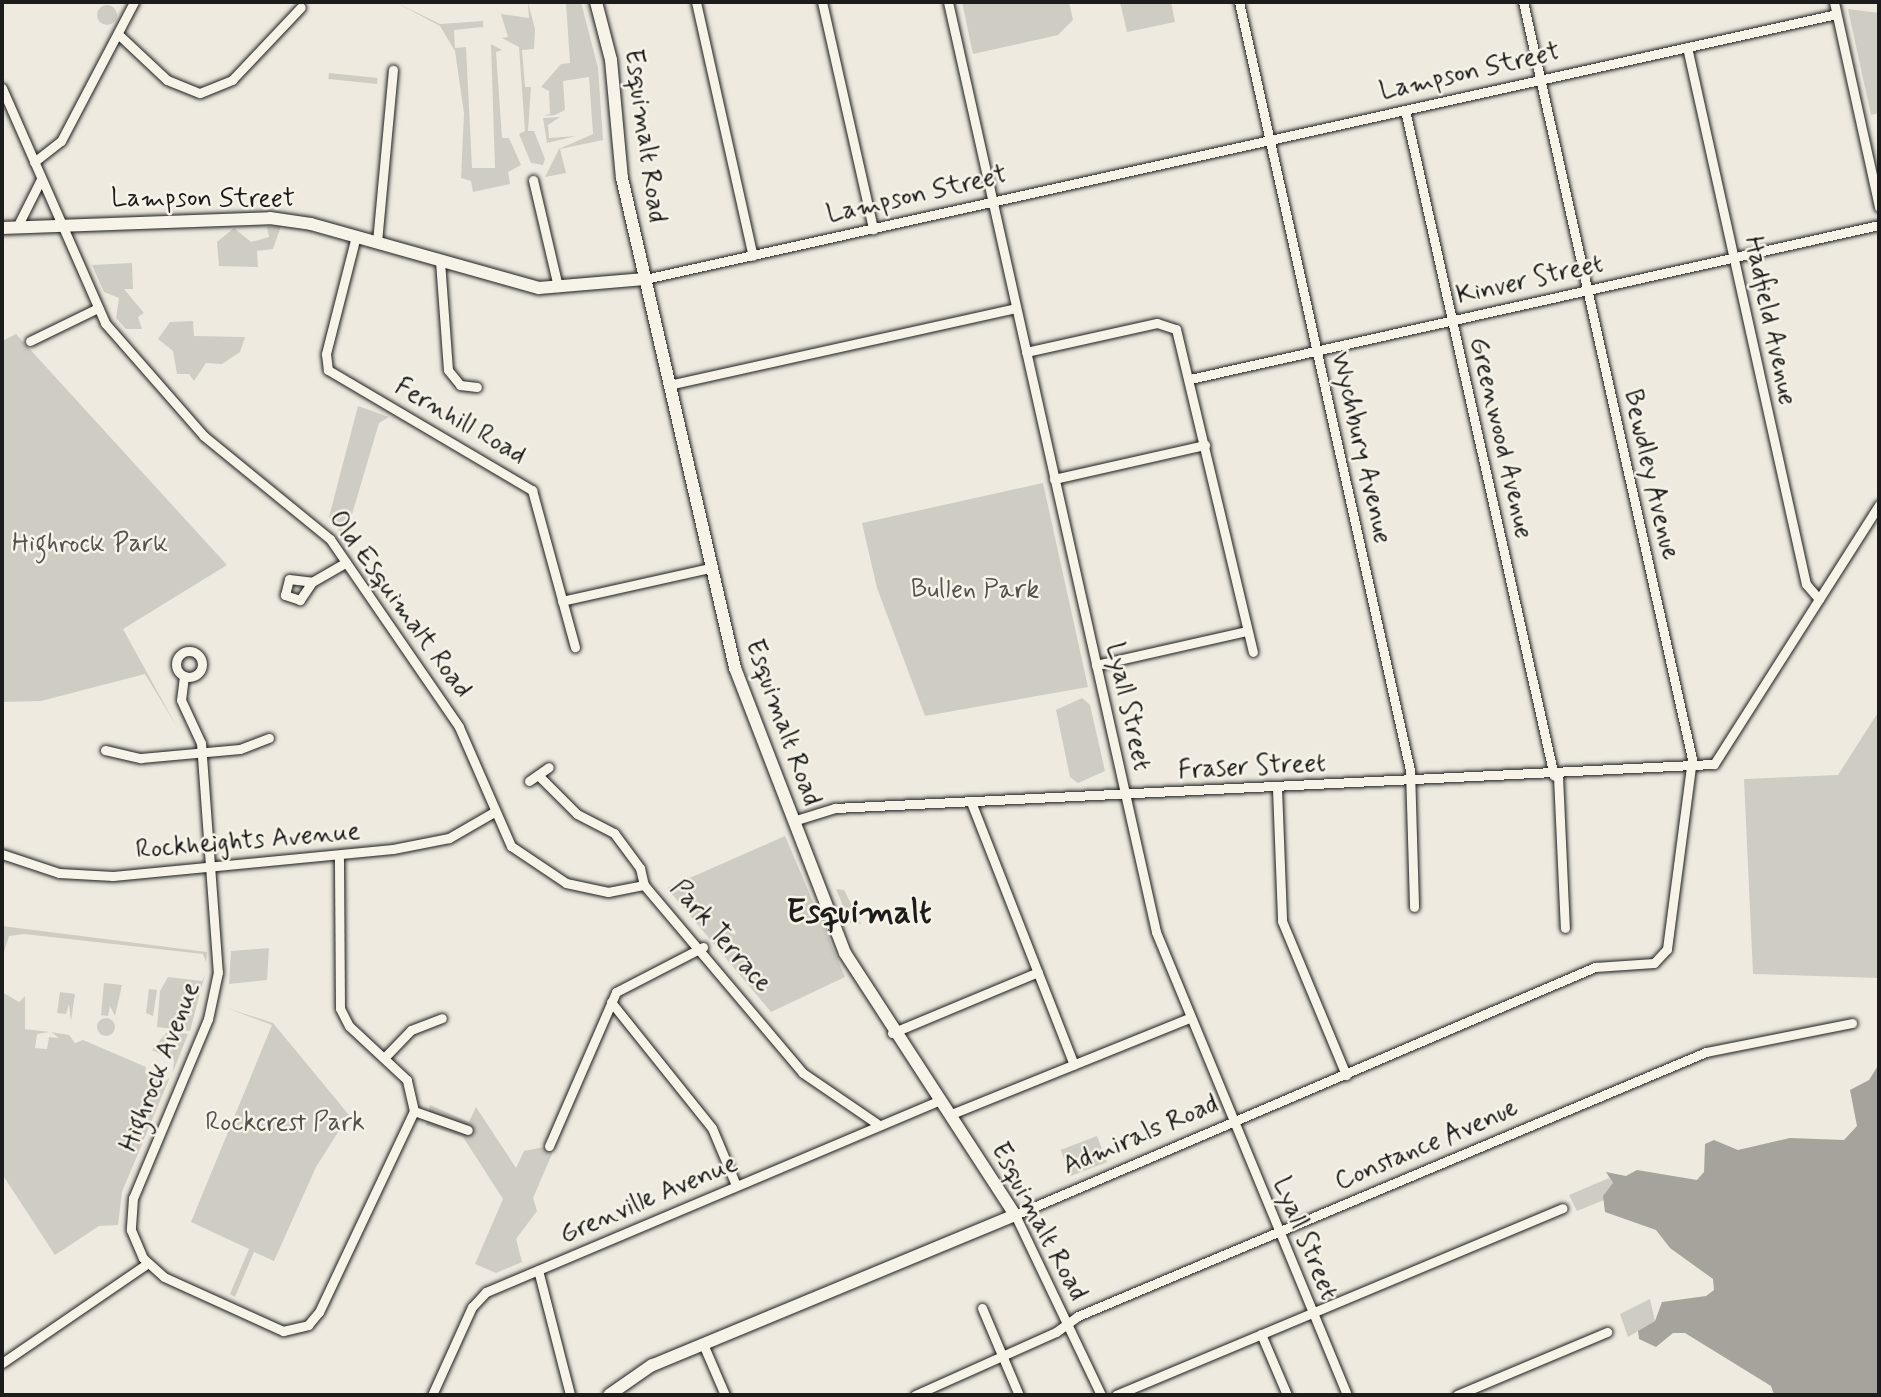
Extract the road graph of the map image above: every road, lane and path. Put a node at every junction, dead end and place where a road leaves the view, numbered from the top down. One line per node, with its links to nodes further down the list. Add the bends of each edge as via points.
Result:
1 (134, 2): 11 (street)
2 (596, 2): 33 (main road, Esquimalt Road, via 609,49 620,165)
3 (696, 2): 30 (street)
4 (822, 2): 27 (street)
5 (948, 2): 21 (street, Lyall Street)
6 (1239, 2): 17 (street, Wychbury Avenue)
7 (1522, 2): 14 (street, Bewdley Avenue)
8 (1833, 2): 10 (street)
9 (301, 7): 11 (street, via 232,79 200,93 167,80)
10 (1836, 14): 12 (street, Lampson Street); 22 (street)
11 (117, 34): 18 (street, via 61,141)
12 (1687, 47): 14 (street, Lampson Street); 31 (street, Hadfield Avenue)
13 (393, 70): 29 (street)
14 (1540, 80): 16 (street, Lampson Street); 35 (street, Bewdley Avenue)
15 (2, 88): 18 (street, Old Esquimalt Road)
16 (1405, 110): 17 (street, Lampson Street); 38 (street, Greenwood Avenue)
17 (1270, 141): 21 (street, Lampson Street); 40 (street, Wychbury Avenue)
18 (34, 162): 19 (street, Old Esquimalt Road)
19 (41, 179): 23 (street, Old Esquimalt Road); 24 (street)
20 (533, 180): 34 (street)
21 (993, 202): 27 (street, Lampson Street); 36 (street, Lyall Street)
22 (1879, 207)
23 (61, 223): 24 (main road, Lampson Street); 28 (main road, Lampson Street, via 270,218); 37 (street, Old Esquimalt Road)
24 (18, 225): 26 (main road, Lampson Street)
25 (1879, 225): 31 (street, Kinver Street)
26 (2, 228)
27 (873, 229): 30 (street, Lampson Street)
28 (356, 236): 29 (main road, Lampson Street); 52 (street, Fernhill Road, via 326,354 328,370 531,490)
29 (377, 242): 32 (main road, Lampson Street)
30 (753, 256): 33 (street, Lampson Street)
31 (1733, 257): 35 (street, Kinver Street); 51 (street, Hadfield Avenue, via 1806,584)
32 (440, 261): 34 (main road, Lampson Street, via 519,285); 44 (street, via 448,370 460,385)
33 (645, 279): 34 (main road, Lampson Street); 43 (main road, Esquimalt Road)
34 (558, 287)
35 (1587, 290): 38 (street, Kinver Street); 62 (street, Bewdley Avenue)
36 (1016, 308): 41 (street, Lyall Street); 43 (street)
37 (98, 309): 39 (street); 48 (street, Old Esquimalt Road, via 204,436 314,521)
38 (1452, 320): 40 (street, Kinver Street); 64 (street, Greenwood Avenue)
39 (30, 341)
40 (1317, 351): 42 (street, Kinver Street); 66 (street, Wychbury Avenue)
41 (1026, 352): 42 (street, via 1157,323 1172,326); 46 (street, Lyall Street)
42 (1190, 379): 45 (street)
43 (669, 385): 49 (main road, Esquimalt Road)
44 (477, 387)
45 (1205, 445): 46 (street); 53 (street)
46 (1054, 479): 56 (street, Lyall Street)
47 (1879, 505): 51 (street)
48 (346, 562): 50 (street); 70 (street, Old Esquimalt Road, via 458,725)
49 (710, 568): 52 (street); 71 (main road, Esquimalt Road, via 732,659)
50 (312, 582)
51 (1819, 599): 62 (street, Fraser Street, via 1714,764)
52 (562, 601): 54 (street)
53 (1247, 631): 55 (street); 56 (street)
54 (575, 647)
55 (1253, 652)
56 (1096, 665): 68 (street, Lyall Street)
57 (184, 676): 60 (street, Highrock Avenue, via 181,700)
58 (269, 738): 60 (street)
59 (105, 750): 60 (street, via 133,758)
60 (202, 752): 74 (street, Highrock Avenue)
61 (549, 767): 63 (street)
62 (1692, 769): 64 (street, Fraser Street); 79 (street, Bewdley Avenue)
63 (538, 775): 65 (street); 75 (street, Park Terrace, via 577,814 610,829 640,868)
64 (1556, 776): 66 (street, Fraser Street); 77 (street, Greenwood Avenue)
65 (529, 781)
66 (1410, 782): 67 (street, Fraser Street); 76 (street, Wychbury Avenue)
67 (1277, 788): 68 (street, Fraser Street); 88 (street, via 1282,921)
68 (1125, 795): 69 (street, Fraser Street); 83 (street, Lyall Street, via 1156,932)
69 (971, 802): 71 (street, Fraser Street, via 830,809); 80 (street)
70 (494, 813): 73 (street, Rockheights Avenue, via 450,838); 75 (street, Old Esquimalt Road, via 512,846 559,881 600,892)
71 (793, 821): 85 (main road, Esquimalt Road, via 845,953)
72 (2, 854): 74 (street, Rockheights Avenue, via 81,876)
73 (339, 855): 74 (street, Rockheights Avenue); 86 (street, via 337,999 349,1026)
74 (212, 867): 100 (street, Highrock Avenue, via 219,948 213,1003 131,1206 133,1238)
75 (644, 885): 78 (street, Park Terrace)
76 (1414, 907)
77 (1565, 928)
78 (703, 947): 81 (street, via 627,983); 93 (street, Park Terrace, via 803,1073)
79 (1661, 960): 88 (street, Admirals Road, via 1595,967)
80 (1038, 972): 85 (street); 87 (street)
81 (611, 1002): 95 (street); 96 (street, via 712,1128)
82 (442, 1018): 86 (street, via 411,1030)
83 (1189, 1018): 87 (street); 92 (street, Lyall Street)
84 (1852, 1023): 99 (street, Constance Avenue, via 1706,1052)
85 (892, 1032): 89 (main road, Esquimalt Road)
86 (384, 1058): 90 (street, via 410,1085)
87 (1074, 1065): 91 (street)
88 (1346, 1075): 92 (street, Admirals Road)
89 (938, 1101): 91 (main road, Esquimalt Road); 93 (street, Grenville Avenue)
90 (414, 1111): 94 (street); 100 (street, via 308,1325 275,1329)
91 (949, 1115): 98 (main road, Esquimalt Road)
92 (1233, 1122): 98 (street, Admirals Road); 99 (street, Lyall Street)
93 (878, 1125): 96 (street, Grenville Avenue)
94 (468, 1130)
95 (549, 1146)
96 (736, 1185): 101 (street, Grenville Avenue)
97 (1562, 1208): 103 (street)
98 (1015, 1215): 104 (street, Esquimalt Road); 107 (main road, Admirals Road)
99 (1278, 1231): 103 (street, Lyall Street); 104 (street, Constance Avenue)
100 (148, 1263): 109 (street)
101 (538, 1270): 110 (street, Grenville Avenue, via 475,1302); 111 (street)
102 (982, 1308): 108 (street)
103 (1312, 1312): 106 (street); 119 (street, Lyall Street)
104 (1067, 1324): 108 (street, Constance Avenue); 116 (street, Esquimalt Road)
105 (1607, 1332): 120 (street)
106 (1261, 1334): 117 (street); 118 (street)
107 (703, 1344): 112 (main road, Admirals Road, via 630,1377); 113 (street)
108 (1003, 1356): 114 (street, Constance Avenue); 115 (street)
109 (2, 1363)
110 (432, 1395)
111 (570, 1395)
112 (609, 1395)
113 (725, 1395)
114 (915, 1395)
115 (1019, 1395)
116 (1101, 1395)
117 (1116, 1395)
118 (1287, 1395)
119 (1347, 1395)
120 (1457, 1395)

